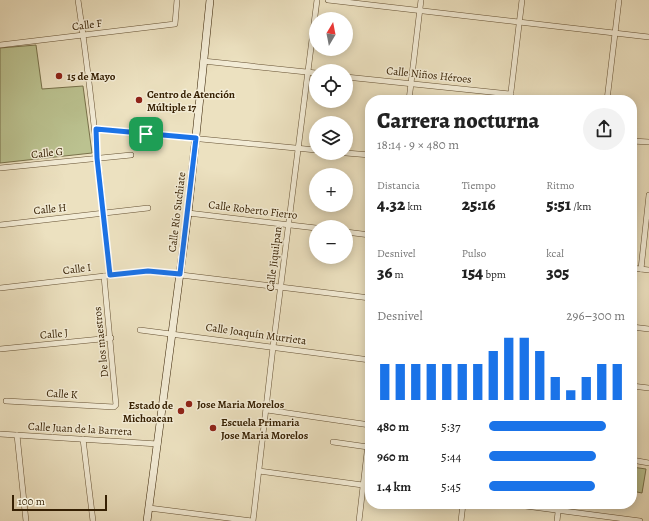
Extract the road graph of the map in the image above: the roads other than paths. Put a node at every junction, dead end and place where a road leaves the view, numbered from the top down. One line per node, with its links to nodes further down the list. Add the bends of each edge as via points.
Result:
1 (78, 0): 12 (street)
2 (177, 0): 12 (street, Calle F, via 175,24)
3 (210, 0): 15 (main road, Calle Río Suchiate)
4 (317, 0): 16 (street, Calle Jiquilpan)
5 (328, 0): 9 (street)
6 (421, 0): 9 (street)
7 (522, 0): 10 (street)
8 (619, 0): 11 (street)
9 (419, 10): 10 (street); 18 (street)
10 (519, 22): 11 (street); 21 (street)
11 (615, 33): 13 (street); 22 (street)
12 (84, 36): 14 (street, Calle F); 23 (street)
13 (649, 37)
14 (0, 45)
15 (203, 61): 16 (street); 24 (main road, Calle Río Suchiate)
16 (308, 73): 27 (street, Calle Jiquilpan)
17 (353, 78): 18 (street, Calle Niños Héroes)
18 (411, 84): 19 (street); 20 (street, Calle Niños Héroes)
19 (410, 95)
20 (495, 95)
21 (510, 95)
22 (608, 95)
23 (96, 129): 24 (street); 32 (street)
24 (196, 138): 27 (street); 36 (main road, Calle Río Suchiate)
25 (637, 141): 26 (street)
26 (649, 142)
27 (299, 148): 28 (street); 38 (street, Calle Jiquilpan)
28 (309, 149)
29 (353, 154): 31 (street)
30 (131, 155): 32 (street, Calle G)
31 (365, 155)
32 (97, 158): 33 (street, Calle G); 37 (street)
33 (0, 168)
34 (649, 195): 44 (street)
35 (148, 208): 37 (street, Calle H)
36 (188, 212): 38 (street, Calle Roberto Fierro); 46 (main road, Calle Río Suchiate)
37 (103, 213): 39 (street, Calle H); 47 (street)
38 (288, 224): 40 (street, Calle Roberto Fierro); 49 (street, Calle Jiquilpan)
39 (0, 225)
40 (309, 227)
41 (353, 233): 42 (street)
42 (365, 234)
43 (637, 269): 44 (street)
44 (641, 269): 45 (street)
45 (649, 270)
46 (180, 274): 47 (street, Calle I, via 148,271); 49 (street, Calle I); 55 (main road, Calle Río Suchiate)
47 (110, 275): 48 (street, Calle I)
48 (104, 276): 50 (street, Calle I); 56 (street, De los maestros)
49 (281, 286): 51 (street, Calle I); 57 (street, Calle Jiquilpan)
50 (0, 288)
51 (365, 297)
52 (637, 328): 53 (street)
53 (649, 329)
54 (140, 330): 55 (street, Calle Joaquín Murrieta)
55 (172, 333): 57 (street, Calle Joaquín Murrieta); 70 (main road, Calle Río Suchiate)
56 (111, 338): 58 (street, Calle J); 63 (street, De los maestros)
57 (273, 347): 59 (street, Calle Joaquín Murrieta); 64 (street, Calle Jiquilpan)
58 (0, 349)
59 (365, 359)
60 (637, 387): 61 (street)
61 (649, 388)
62 (6, 401): 63 (street, Calle K, via 114,407)
63 (116, 405)
64 (267, 410): 65 (street); 75 (street, Calle Jiquilpan)
65 (365, 425)
66 (0, 434): 67 (street, Calle Juan de la Barrera)
67 (17, 435): 68 (street, Calle Juan de la Barrera); 82 (street)
68 (83, 439): 70 (street, Calle Juan de la Barrera); 83 (street)
69 (333, 442): 71 (street)
70 (158, 444): 77 (main road, Calle Río Suchiate)
71 (365, 447)
72 (637, 461): 73 (street)
73 (649, 463)
74 (365, 470): 76 (street)
75 (259, 471): 76 (street); 85 (street, Calle Jiquilpan)
76 (363, 485): 86 (street)
77 (148, 508): 81 (street); 84 (main road, Calle Río Suchiate)
78 (462, 509): 87 (street)
79 (550, 509): 80 (street)
80 (558, 510): 88 (street); 89 (street)
81 (207, 518): 85 (street)
82 (26, 521)
83 (93, 521)
84 (147, 521)
85 (252, 521)
86 (359, 521)
87 (461, 521)
88 (557, 521)
89 (640, 521)

